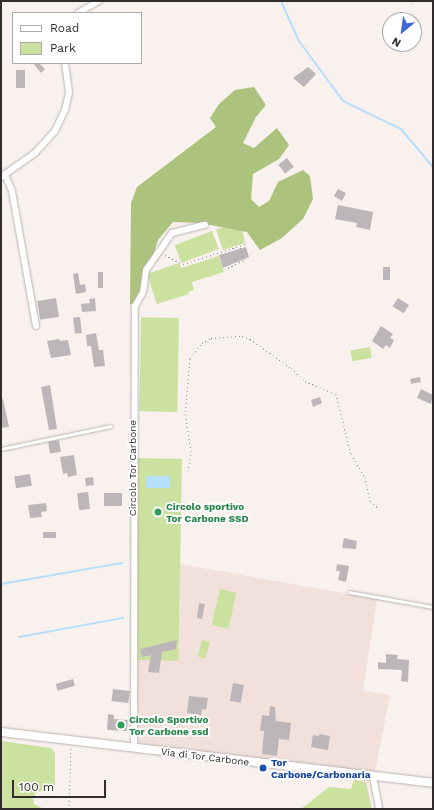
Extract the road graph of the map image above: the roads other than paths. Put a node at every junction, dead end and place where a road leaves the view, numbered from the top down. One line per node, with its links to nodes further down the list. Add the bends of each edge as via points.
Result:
1 (100, 1): 2 (street)
2 (80, 12)
3 (65, 64): 4 (street, via 68,92 65,110 55,131 35,154)
4 (3, 176): 6 (street, via 12,191)
5 (205, 225): 12 (street, Circolo Tor Carbone, via 172,233 146,270 143,292 135,306)
6 (36, 326)
7 (111, 426): 8 (lane)
8 (1, 449)
9 (349, 592): 10 (lane)
10 (433, 607)
11 (1, 732): 12 (main road, Via di Tor Carbone)
12 (134, 748): 13 (main road, Via di Tor Carbone)
13 (373, 777): 14 (main road, Via di Tor Carbone); 15 (street)
14 (433, 782)
15 (379, 809)

